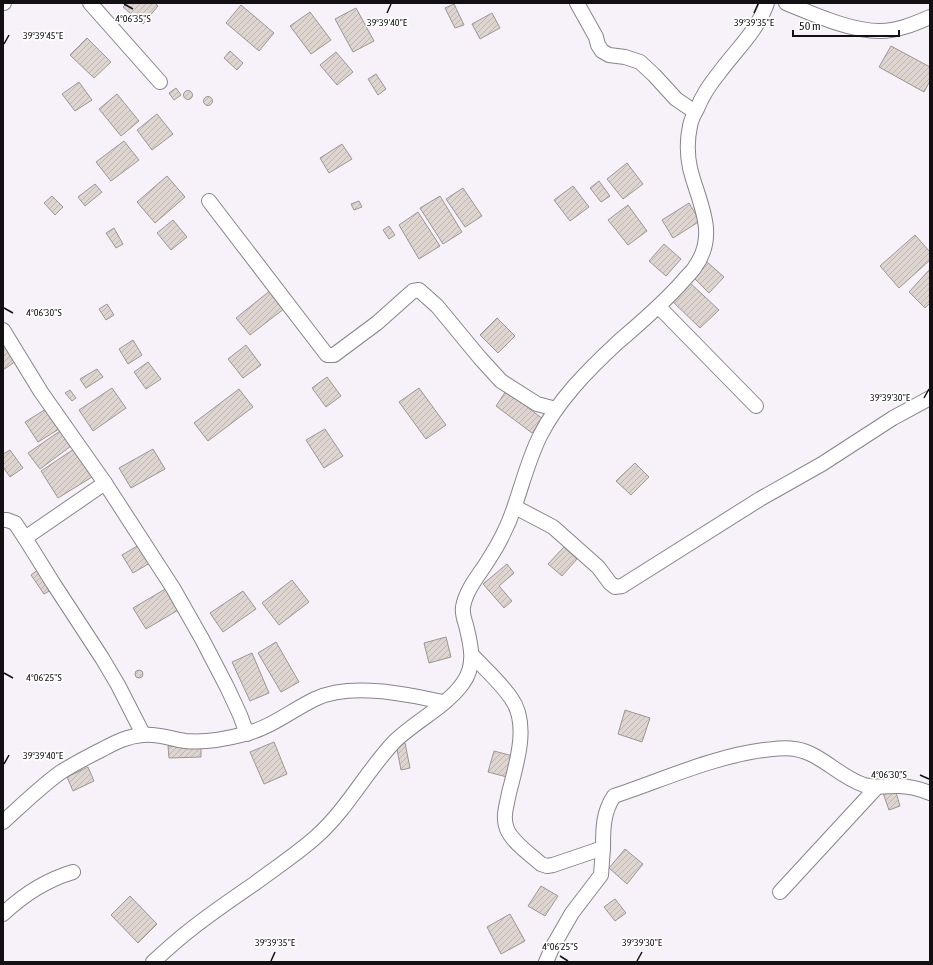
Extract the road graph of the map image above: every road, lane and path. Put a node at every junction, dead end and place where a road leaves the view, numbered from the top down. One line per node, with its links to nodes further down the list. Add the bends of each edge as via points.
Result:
1 (90, 3): 6 (street)
2 (577, 3): 7 (street, via 602,51 608,55 640,62 676,99)
3 (766, 3): 7 (street, via 751,33 718,74 700,101)
4 (786, 3): 5 (street, via 830,20 880,32 898,29)
5 (930, 17)
6 (160, 82)
7 (696, 112): 9 (street, via 690,123 687,147 690,168 706,221 706,238 703,253 696,267)
8 (209, 201): 13 (street, via 327,355 334,355 377,323 413,291 419,290 437,306 501,380 537,404)
9 (659, 307): 12 (street); 13 (street, via 574,386)
10 (3, 330): 14 (street)
11 (930, 398): 15 (street, via 893,418 622,586 615,587 610,583 598,567 552,527)
12 (756, 406)
13 (556, 410): 15 (street, via 540,434)
14 (105, 484): 17 (street); 21 (street, via 173,588 202,639 240,715)
15 (515, 507): 18 (street, via 498,546 470,587 464,604 462,612)
16 (3, 520): 17 (street, via 15,523)
17 (26, 538): 20 (street, via 102,658)
18 (472, 655): 19 (street, via 466,680); 25 (street, via 512,699 520,718 520,751 504,816 511,837 541,864 547,866)
19 (443, 702): 21 (street, via 405,694 340,691 314,699 271,724); 29 (street, via 394,742 317,836 188,931)
20 (143, 734): 21 (street, via 185,741 205,741); 24 (street, via 121,740 60,773)
21 (246, 734)
22 (877, 787): 23 (street, via 919,788); 25 (street, via 847,778 807,752 778,749 743,753 614,796 609,802 604,819); 27 (street)
23 (930, 793)
24 (3, 822)
25 (603, 848): 30 (street, via 601,876 572,913)
26 (72, 872): 28 (street, via 42,885)
27 (780, 892)
28 (3, 914)
29 (153, 962)
30 (546, 962)

